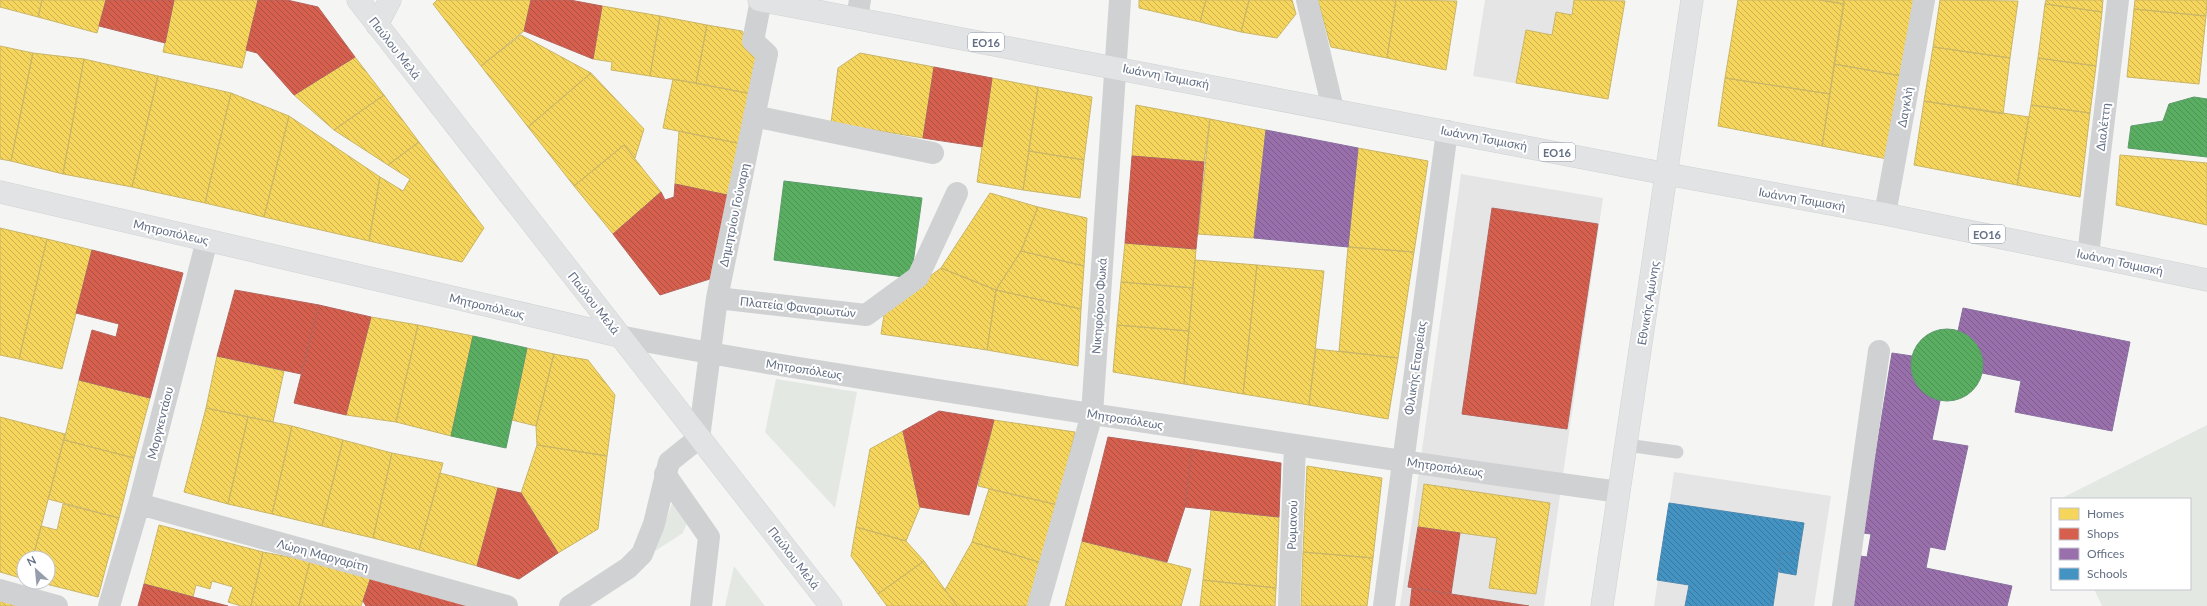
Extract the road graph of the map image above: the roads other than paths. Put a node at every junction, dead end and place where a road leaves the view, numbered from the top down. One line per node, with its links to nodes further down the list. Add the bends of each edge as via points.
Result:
1 (358, 0): 10 (main road, Παύλου Μελά)
2 (390, 0): 10 (main road)
3 (760, 0): 9 (main road, Ιωάννη Τσιμισκή / ΕΟ16); 13 (street, Δημητρίου Γούναρη, via 753,41 767,54)
4 (1120, 0): 11 (street, Νικηφόρου Φωκά)
5 (1307, 0): 12 (street)
6 (1692, 0): 16 (main road, Εθνικής Αμύνης)
7 (1924, 0): 19 (street, Δαγκλή)
8 (2118, 0): 21 (street, Διαλέττη)
9 (858, 9): 11 (main road, Ιωάννη Τσιμισκή / ΕΟ16)
10 (377, 25): 24 (main road, Παύλου Μελά)
11 (1114, 67): 12 (main road, Ιωάννη Τσιμισκή / ΕΟ16); 27 (street, Νικηφόρου Φωκά)
12 (1333, 109): 14 (main road, Ιωάννη Τσιμισκή / ΕΟ16)
13 (754, 116): 15 (street); 23 (street, Δημητρίου Γούναρη)
14 (1447, 131): 16 (main road, Ιωάννη Τσιμισκή / ΕΟ16); 32 (street, Φιλικής Εταιρείας)
15 (933, 153)
16 (1667, 174): 19 (main road, Ιωάννη Τσιμισκή / ΕΟ16); 29 (main road, Εθνικής Αμύνης)
17 (0, 192): 20 (main road, Μητροπόλεως)
18 (957, 193): 23 (street, Πλατεία Φαναριωτών, via 918,277 866,315)
19 (1886, 214): 21 (main road, Ιωάννη Τσιμισκή / ΕΟ16)
20 (207, 240): 24 (main road, Μητροπόλεως); 35 (street, Μοργκεντάου)
21 (2088, 254): 22 (main road, Ιωάννη Τσιμισκή / ΕΟ16)
22 (2207, 280)
23 (717, 298): 26 (street, Δημητρίου Γούναρη)
24 (619, 336): 26 (street, Μητροπόλεως); 28 (main road, Παύλου Μελά)
25 (1879, 351): 47 (street)
26 (708, 354): 27 (street, Μητροπόλεως); 28 (street, Δημητρίου Γούναρη)
27 (1092, 414): 30 (street, Μητροπόλεως); 43 (street, Νικηφόρου Φωκά)
28 (699, 438): 33 (street, via 669,462); 37 (main road, Παύλου Μελά)
29 (1626, 444): 31 (lane); 34 (main road, Εθνικής Αμύνης)
30 (1295, 445): 32 (street, Μητροπόλεως); 44 (street, Ρωμανού)
31 (1677, 452)
32 (1403, 462): 34 (street, Μητροπόλεως); 45 (street, Φιλικής Εταιρείας)
33 (665, 474): 41 (street, via 654,524 642,554 628,568); 42 (street, via 709,537)
34 (1619, 492): 46 (main road, Εθνικής Αμύνης)
35 (140, 504): 39 (street, Μοργκεντάου); 40 (street, Λώρη Μαργαρίτη)
36 (0, 590): 38 (street)
37 (827, 605)
38 (57, 606)
39 (109, 606)
40 (507, 606)
41 (570, 606)
42 (701, 606)
43 (1038, 606)
44 (1289, 606)
45 (1384, 606)
46 (1602, 606)
47 (1843, 606)

